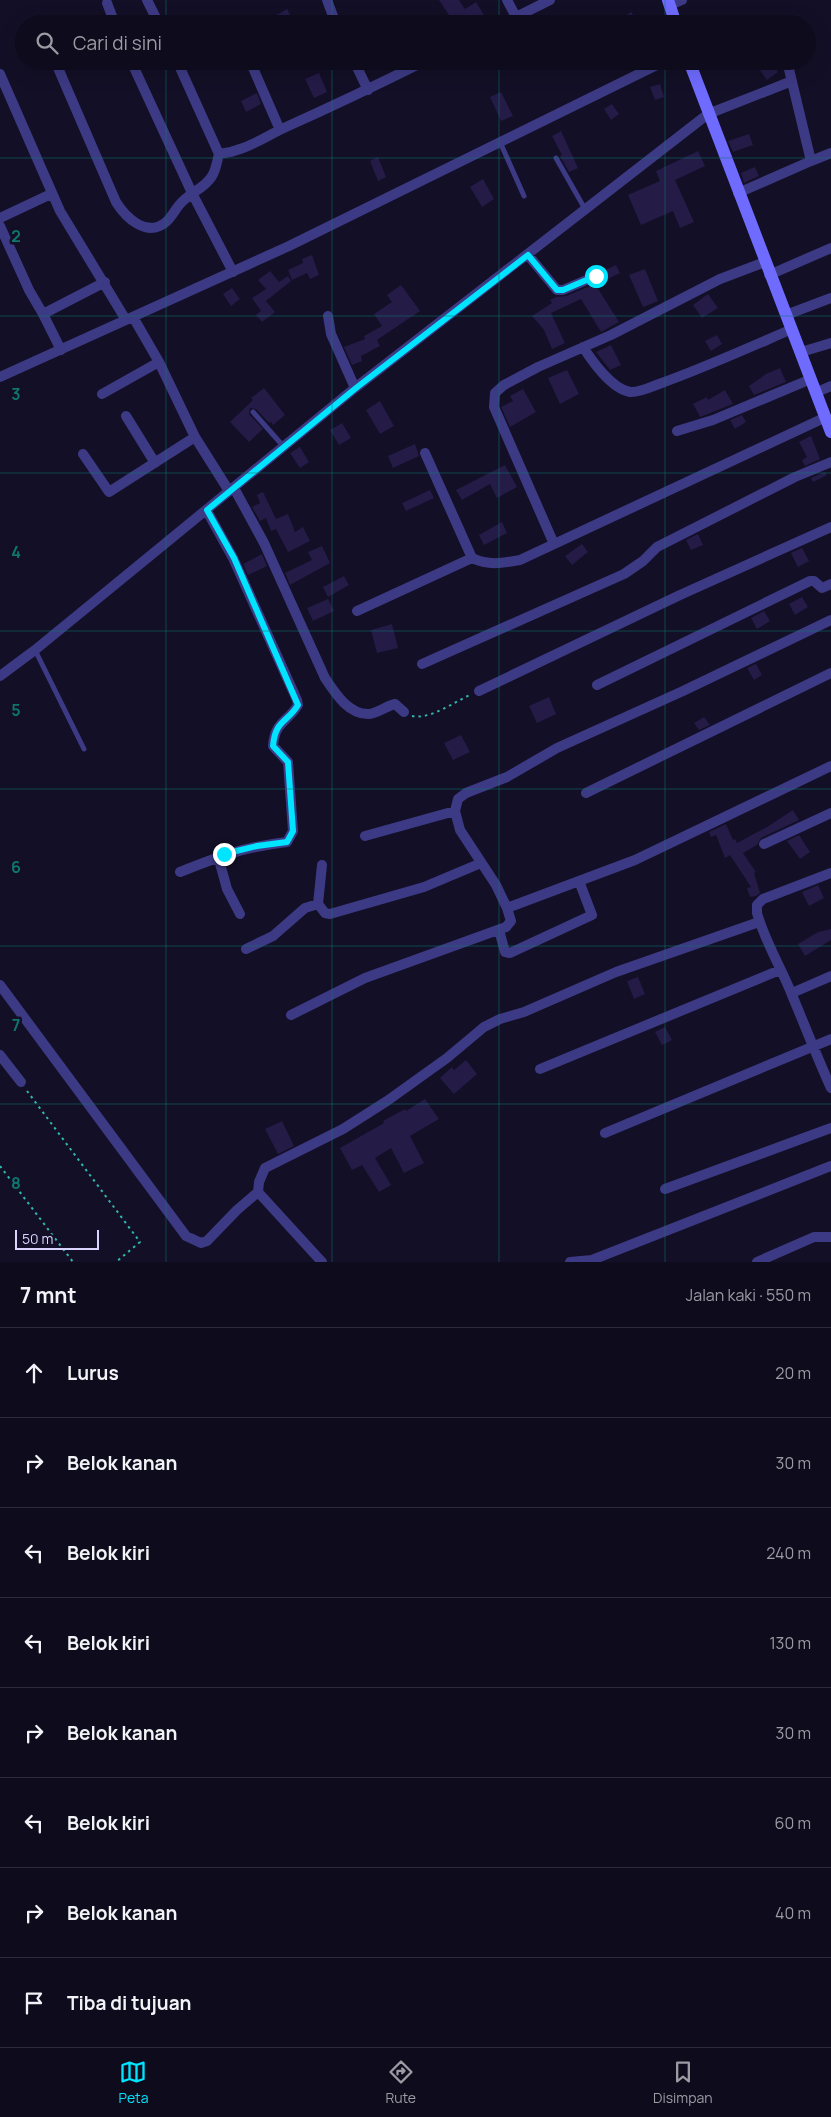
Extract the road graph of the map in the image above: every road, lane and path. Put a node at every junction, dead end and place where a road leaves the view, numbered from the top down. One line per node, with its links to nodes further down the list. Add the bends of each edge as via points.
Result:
1 (147, 0): 9 (street)
2 (327, 0): 10 (street)
3 (507, 0): 11 (street)
4 (550, 0): 12 (street)
5 (682, 0): 6 (street)
6 (669, 2): 13 (main road)
7 (107, 3): 8 (street)
8 (112, 15)
9 (154, 15)
10 (333, 15)
11 (515, 15)
12 (520, 15)
13 (673, 15)
14 (59, 70): 36 (street, via 116,202 126,216 143,227 156,228)
15 (135, 70): 36 (street)
16 (181, 70): 31 (street)
17 (254, 70): 28 (street)
18 (358, 70): 25 (street)
19 (407, 70): 25 (street)
20 (646, 70): 29 (street)
21 (692, 70): 27 (main road)
22 (789, 70): 24 (street)
23 (0, 74): 26 (street)
24 (792, 81): 27 (street); 33 (street)
25 (368, 90): 28 (street)
26 (5, 98): 35 (street)
27 (708, 114): 34 (main road); 38 (street)
28 (280, 130): 31 (street, via 236,152)
29 (500, 141): 37 (lane); 44 (street)
30 (831, 153): 33 (street)
31 (218, 154): 36 (street, via 212,177)
32 (556, 158): 38 (lane)
33 (811, 161): 34 (street)
34 (738, 193): 43 (main road)
35 (51, 194): 39 (street); 47 (street)
36 (192, 194): 44 (street)
37 (524, 196)
38 (586, 210): 42 (street)
39 (0, 218)
40 (0, 226): 49 (street)
41 (831, 248): 45 (street)
42 (528, 255): 46 (street, via 557,290); 62 (street)
43 (765, 262): 45 (main road); 55 (street, via 720,279)
44 (233, 272): 52 (street)
45 (769, 275): 50 (main road)
46 (596, 276)
47 (105, 282): 49 (street); 52 (street)
48 (831, 298): 50 (street)
49 (43, 314): 56 (street)
50 (786, 315): 53 (main road)
51 (328, 316): 62 (street, via 331,334)
52 (130, 318): 56 (street); 58 (street)
53 (792, 329): 55 (street, via 693,372 630,392 616,385 596,366); 57 (main road)
54 (831, 343): 57 (street)
55 (583, 347): 79 (street, via 504,385 494,398 494,407)
56 (60, 350): 59 (street)
57 (801, 352): 60 (main road)
58 (159, 362): 64 (street); 70 (street)
59 (0, 377)
60 (811, 379): 63 (main road); 68 (street, via 713,420)
61 (831, 386): 63 (street)
62 (356, 388): 71 (street)
63 (817, 392): 67 (main road)
64 (102, 394)
65 (253, 412): 71 (lane)
66 (126, 416): 75 (street)
67 (826, 417): 69 (main road); 79 (street)
68 (677, 431)
69 (831, 432)
70 (195, 437): 75 (street); 76 (street)
71 (284, 447): 76 (street)
72 (425, 453): 80 (street)
73 (83, 454): 75 (street, via 109,492)
74 (831, 462): 85 (street, via 657,547 624,574)
75 (155, 463)
76 (231, 490): 77 (street); 90 (street, via 264,543 325,678 336,694 349,707 360,712 368,714 395,704)
77 (207, 510): 84 (street); 98 (street, via 234,558 298,705 277,727 273,746 288,762 291,838 287,842)
78 (831, 527): 89 (street)
79 (554, 544): 80 (street, via 520,560 487,564)
80 (472, 558): 82 (street)
81 (831, 584): 88 (street, via 822,588 810,581)
82 (357, 611)
83 (831, 620): 94 (street, via 557,748 507,777 466,793 458,799)
84 (35, 650): 87 (street); 91 (lane)
85 (422, 664)
86 (831, 673): 93 (street)
87 (0, 676)
88 (597, 685)
89 (479, 690): 90 (path, via 428,715 415,717)
90 (404, 712)
91 (84, 749)
92 (831, 766): 103 (street, via 635,860)
93 (586, 793)
94 (455, 811): 96 (street); 99 (street, via 460,830)
95 (831, 813): 97 (street)
96 (365, 836)
97 (764, 844)
98 (218, 856): 101 (street); 106 (street, via 227,889)
99 (482, 862): 104 (street, via 424,887 330,914 325,914); 105 (street)
100 (322, 865): 104 (street)
101 (180, 872)
102 (831, 873): 107 (street, via 763,899 757,905)
103 (579, 880): 105 (street); 108 (street, via 592,915 510,953 505,952)
104 (318, 904): 109 (street, via 305,908 273,936)
105 (507, 908): 108 (street, via 510,924)
106 (240, 914)
107 (759, 922): 110 (street); 126 (street, via 616,972 524,1012 500,1019 343,1129 265,1168)
108 (499, 930): 114 (street, via 365,978)
109 (246, 949)
110 (780, 970): 113 (street); 118 (street)
111 (831, 976): 113 (street)
112 (0, 985): 126 (street, via 186,1236 201,1243 207,1241)
113 (792, 993): 116 (street)
114 (291, 1015)
115 (831, 1038): 116 (street)
116 (812, 1046): 120 (street); 122 (street)
117 (0, 1055): 119 (street)
118 (540, 1069)
119 (21, 1082): 130 (path, via 140,1242)
120 (831, 1088)
121 (831, 1128): 125 (street)
122 (605, 1133)
123 (0, 1166): 129 (path)
124 (831, 1166): 128 (street)
125 (665, 1189)
126 (258, 1192): 131 (street)
127 (831, 1237): 133 (street, via 814,1237)
128 (592, 1261): 132 (street)
129 (73, 1262)
130 (116, 1262)
131 (322, 1262)
132 (570, 1262)
133 (757, 1262)

